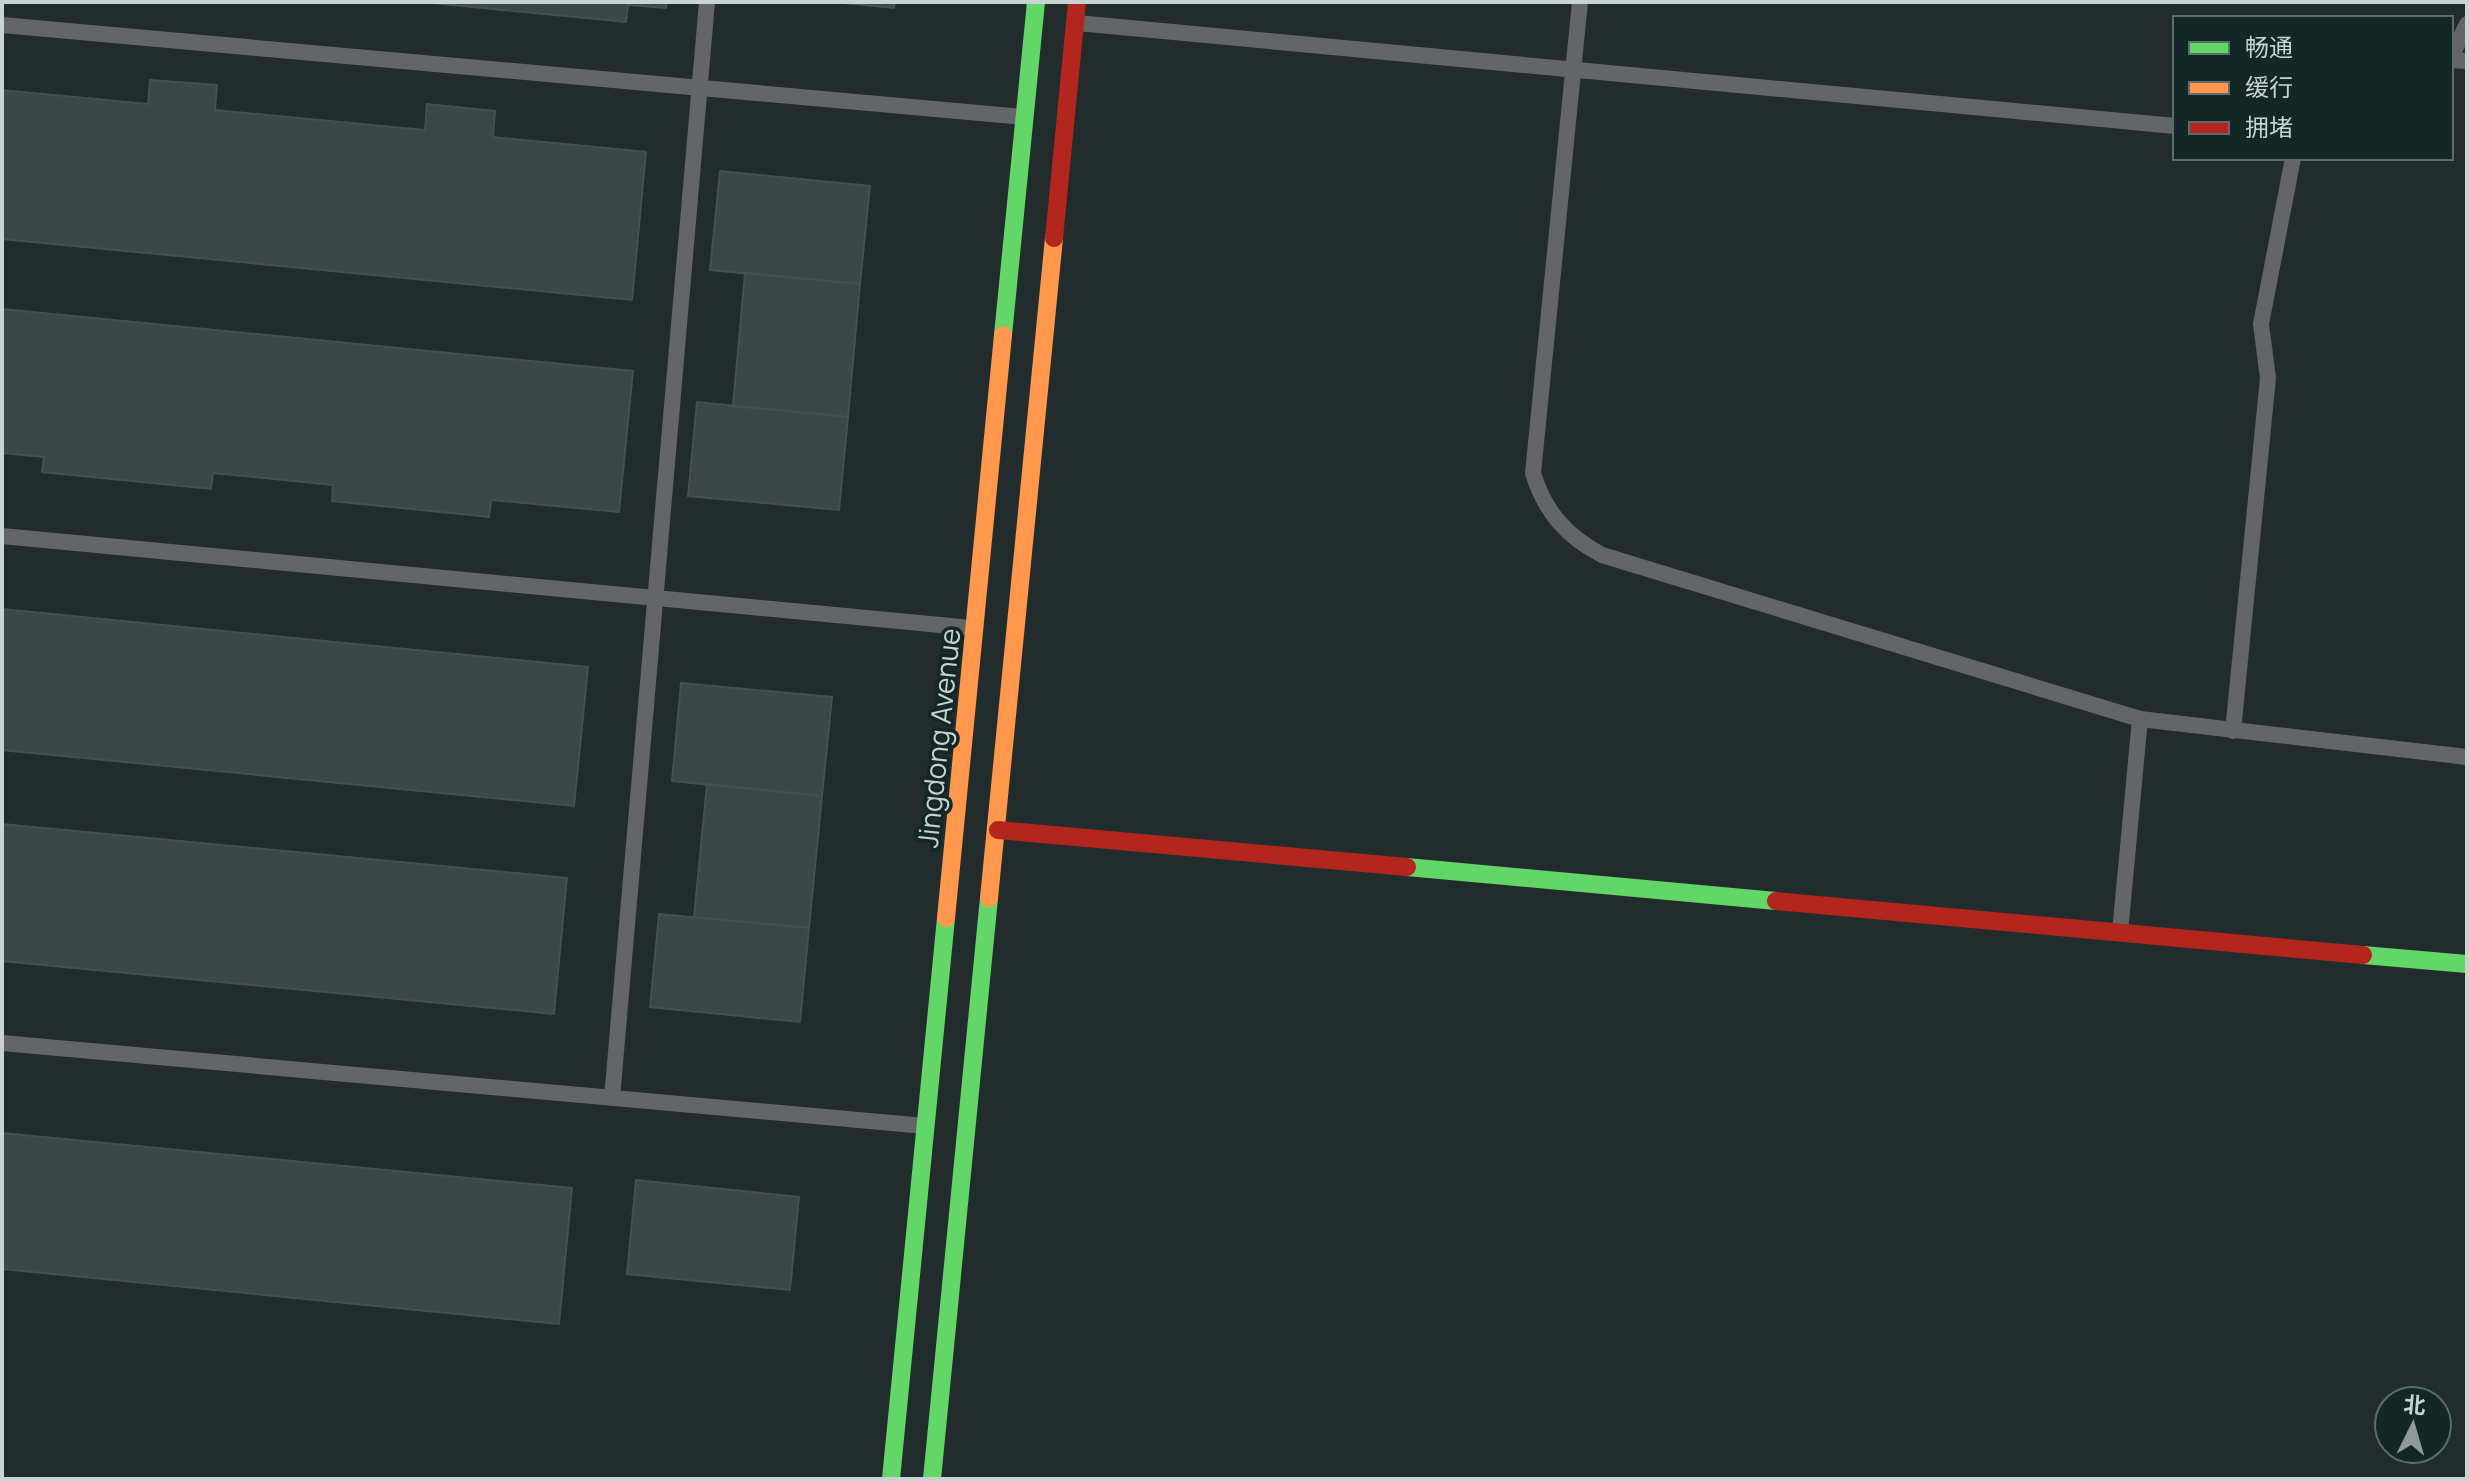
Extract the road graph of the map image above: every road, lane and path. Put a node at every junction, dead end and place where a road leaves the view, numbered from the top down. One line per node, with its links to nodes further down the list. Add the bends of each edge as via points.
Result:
1 (707, 2): 10 (lane)
2 (1036, 2): 11 (main road, Jingdong Avenue)
3 (1077, 2): 5 (main road)
4 (1580, 2): 9 (lane)
5 (1075, 23): 9 (lane); 20 (main road)
6 (2467, 24): 8 (lane)
7 (2, 25): 10 (lane)
8 (2453, 54)
9 (1573, 69): 12 (lane); 17 (lane, via 1533,473 1552,515 1567,533 1602,555)
10 (699, 88): 11 (lane); 15 (lane)
11 (1025, 117): 16 (main road, Jingdong Avenue)
12 (2173, 126)
13 (2293, 160): 18 (lane, via 2261,324 2268,378)
14 (2, 536): 15 (lane)
15 (655, 598): 16 (lane); 24 (lane)
16 (977, 628): 25 (main road, Jingdong Avenue)
17 (2140, 719): 18 (lane); 21 (lane)
18 (2233, 731): 19 (lane)
19 (2467, 757)
20 (998, 830): 21 (main road); 27 (main road)
21 (2120, 932): 22 (main road)
22 (2467, 964)
23 (2, 1043): 24 (lane)
24 (612, 1098): 25 (lane)
25 (926, 1126): 26 (main road, Jingdong Avenue)
26 (891, 1479)
27 (932, 1479)

